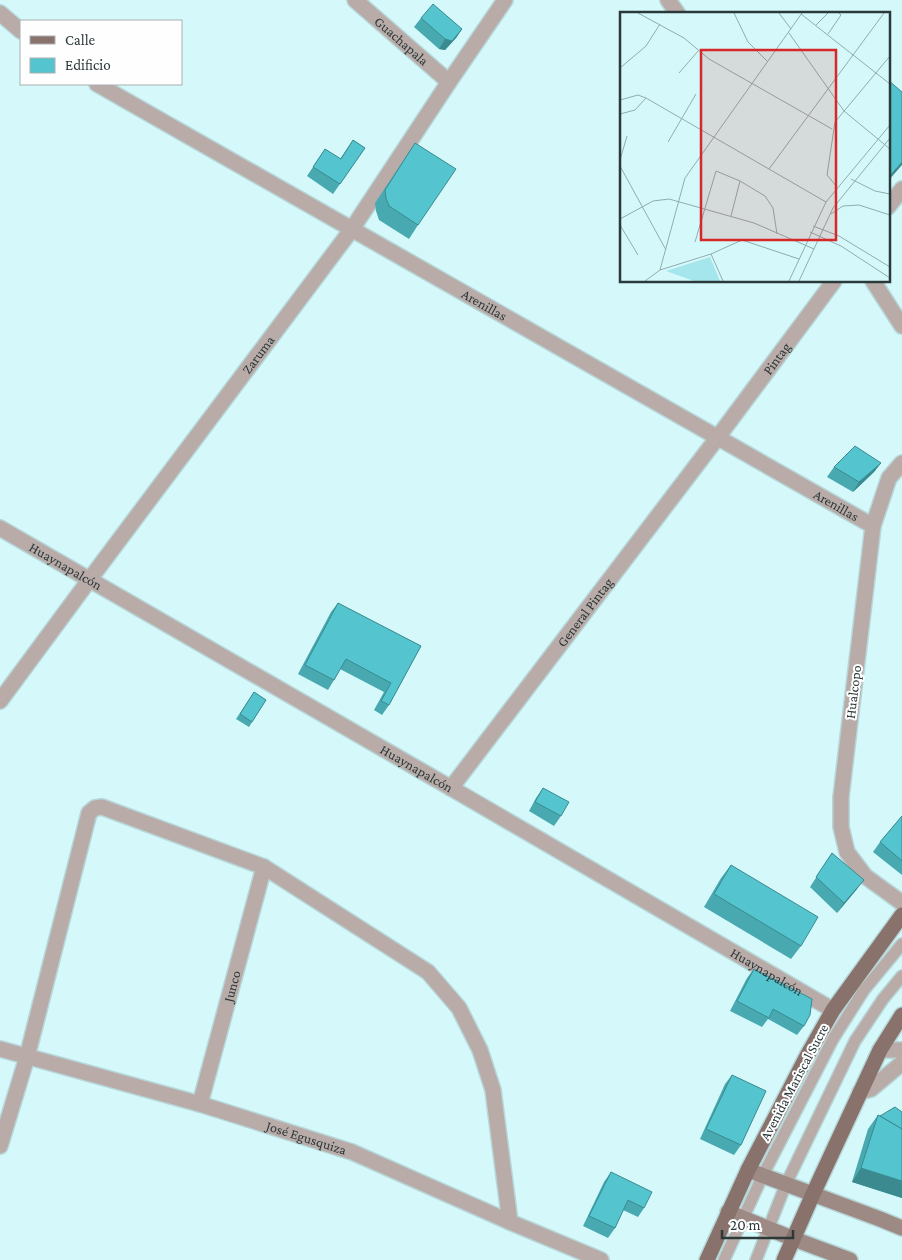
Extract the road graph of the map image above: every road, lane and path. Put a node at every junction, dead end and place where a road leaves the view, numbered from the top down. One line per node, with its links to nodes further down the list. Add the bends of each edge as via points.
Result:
1 (355, 0): 7 (street, Guachapala)
2 (506, 0): 7 (street, Zaruma)
3 (668, 0): 4 (street)
4 (677, 12)
5 (0, 13): 6 (street)
6 (20, 30)
7 (449, 82): 11 (street, Zaruma)
8 (98, 85): 11 (street, Arenillas)
9 (902, 189): 10 (street)
10 (890, 205)
11 (352, 229): 15 (street, Arenillas); 19 (street, Zaruma)
12 (833, 282): 15 (street, Pintag)
13 (875, 282): 14 (street)
14 (902, 326)
15 (718, 437): 17 (street, Arenillas); 21 (street, General Pintag)
16 (902, 463): 17 (street, Hualcopo, via 889,478)
17 (873, 526): 23 (street, Hualcopo, via 840,797 840,827 846,852 864,876)
18 (0, 528): 19 (street, Huaynapalcón)
19 (90, 579): 20 (street, Zaruma); 21 (street, Huaynapalcón)
20 (0, 701)
21 (452, 788): 27 (street, Huaynapalcón)
22 (264, 867): 32 (street, via 102,807 95,808 89,813); 35 (street, Junco); 43 (street, via 428,972 459,1008 480,1050 493,1090)
23 (902, 903)
24 (902, 915): 27 (main road, Avenida Mariscal Sucre)
25 (902, 944): 38 (lane, via 864,990 833,1039)
26 (902, 976): 39 (lane, via 854,1040)
27 (833, 1010): 37 (main road, Avenida Mariscal Sucre)
28 (902, 1015): 30 (main road)
29 (0, 1049): 32 (street, José Egusquiza)
30 (880, 1050): 31 (street); 34 (main road)
31 (902, 1050)
32 (26, 1057): 35 (street, José Egusquiza); 36 (street)
33 (902, 1063): 34 (street, via 871,1088)
34 (860, 1092): 40 (main road)
35 (200, 1104): 43 (street, José Egusquiza, via 352,1152)
36 (0, 1146)
37 (748, 1170): 38 (main road); 41 (main road, Avenida Mariscal Sucre)
38 (763, 1175): 39 (main road); 42 (lane)
39 (786, 1184): 40 (main road); 44 (lane)
40 (813, 1194): 45 (main road); 46 (main road)
41 (728, 1212): 42 (main road); 48 (main road, Avenida Mariscal Sucre)
42 (743, 1218): 44 (main road); 49 (lane)
43 (510, 1222): 47 (street, José Egusquiza)
44 (769, 1228): 46 (main road); 50 (lane)
45 (902, 1228)
46 (794, 1239): 51 (main road); 52 (main road)
47 (601, 1260)
48 (707, 1260)
49 (724, 1260)
50 (756, 1260)
51 (784, 1260)
52 (850, 1260)

